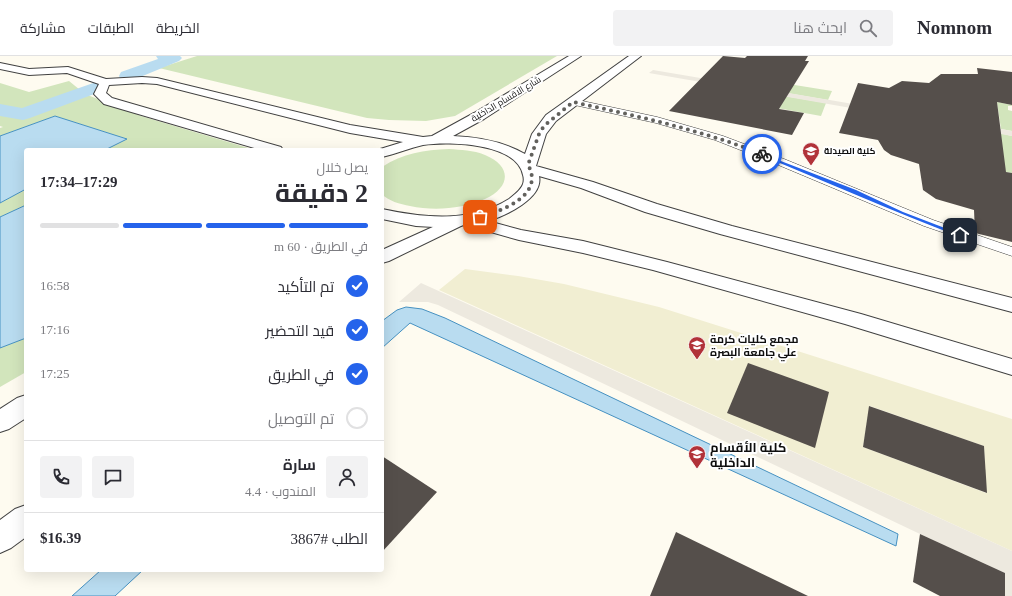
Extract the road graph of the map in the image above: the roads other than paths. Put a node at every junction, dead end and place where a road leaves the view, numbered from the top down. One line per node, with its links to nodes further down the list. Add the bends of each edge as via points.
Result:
1 (576, 56): 6 (street, شارع الاقسام الداخلية, via 479,116)
2 (636, 56): 5 (street)
3 (0, 66): 4 (street, via 29,72 68,65)
4 (104, 82): 6 (street, via 157,81 350,128); 7 (street, via 100,94 108,101)
5 (573, 102): 9 (street, via 544,126 539,134); 12 (lane, via 640,116 739,145 902,213)
6 (429, 141): 8 (street, via 400,146); 9 (street, via 474,141 501,147 517,155)
7 (269, 148)
8 (384, 152)
9 (530, 167): 11 (street, via 533,181 527,193 513,204 493,214); 14 (street, via 719,228)
10 (384, 215): 11 (street, via 404,220 430,222)
11 (462, 220): 13 (street); 15 (street, via 660,266 853,319)
12 (1012, 252)
13 (384, 256)
14 (1012, 305)
15 (1012, 367)
16 (24, 406): 17 (street)
17 (0, 422)
18 (24, 520): 19 (street)
19 (0, 538)

